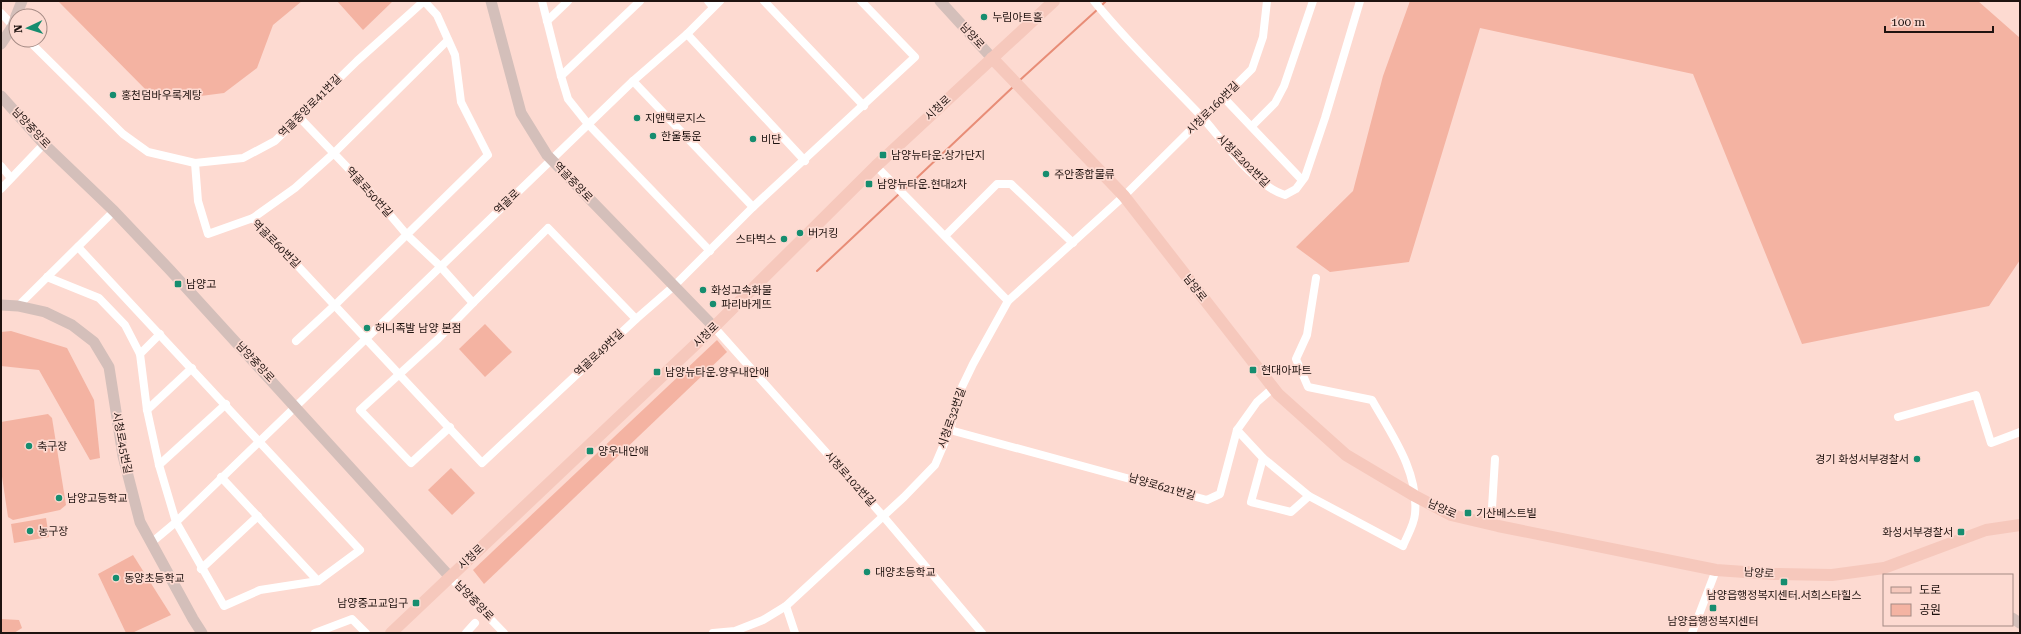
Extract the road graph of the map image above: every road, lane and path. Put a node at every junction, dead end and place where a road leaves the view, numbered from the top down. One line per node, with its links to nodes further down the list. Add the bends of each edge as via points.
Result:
1 (424, 1): 18 (street, via 437,16); 27 (street, 역골중앙로41번길)
2 (491, 1): 33 (street, 역골중앙로, via 521,113)
3 (542, 1): 15 (street)
4 (568, 1): 15 (street)
5 (640, 1): 22 (street)
6 (764, 1): 26 (street)
7 (861, 1): 26 (street, via 915,57)
8 (940, 1): 21 (street, 남양로)
9 (1054, 1): 21 (main road, 시청로)
10 (1094, 1): 28 (street, 시청로202번길)
11 (1267, 1): 25 (street, 시청로160번길, via 1263,37 1252,69)
12 (1313, 1): 30 (street, via 1284,86 1275,103)
13 (1360, 1): 39 (street, 시청로202번길, via 1325,118)
14 (714, 3): 17 (street, 역골로)
15 (547, 21): 22 (street)
16 (8, 33): 19 (street)
17 (687, 34): 23 (street, 역골로); 34 (street)
18 (448, 40): 32 (street); 45 (street, via 455,55 461,102 488,155)
19 (1, 44)
20 (36, 48): 35 (street, 역골중앙로41번길, via 136,144 148,152)
21 (992, 58): 37 (main road, 시청로); 41 (main road, 남양로)
22 (561, 76): 29 (street, via 568,99)
23 (633, 80): 29 (street, 역골로); 42 (street)
24 (1, 96): 31 (street, 남양중앙로)
25 (1224, 98): 28 (street, 시청로160번길); 30 (street)
26 (864, 106): 34 (street)
27 (299, 117): 32 (street, 역골로50번길); 35 (street, 역골중앙로41번길, via 276,141 243,158)
28 (1203, 119): 39 (street, 시청로202번길, via 1237,158 1274,192 1285,195 1296,189); 41 (street, 시청로160번길)
29 (588, 124): 33 (street, 역골로); 49 (street)
30 (1252, 126): 39 (street)
31 (44, 144): 38 (street); 43 (street, 남양중앙로)
32 (333, 154): 44 (street, via 295,188); 45 (street, 역골로50번길, via 369,190)
33 (551, 160): 50 (street, 역골로); 53 (street, 역골중앙로)
34 (805, 161): 42 (street)
35 (195, 164): 44 (street, 역골로60번길, via 198,201 208,234)
36 (1, 166): 38 (street)
37 (876, 166): 46 (street); 60 (main road, 시청로)
38 (11, 178): 40 (street)
39 (1302, 180)
40 (1, 189)
41 (1124, 196): 47 (street, 시청로32번길); 67 (main road, 남양로)
42 (754, 207): 49 (street)
43 (114, 211): 48 (street); 69 (street, 남양중앙로)
44 (253, 218): 58 (street, 역골로60번길)
45 (407, 235): 50 (street, 역골로50번길); 58 (street)
46 (945, 236): 47 (street, via 997,184 1011,184); 54 (street)
47 (1073, 243): 54 (street, 시청로32번길)
48 (78, 247): 51 (street); 61 (street)
49 (710, 251): 53 (street)
50 (440, 266): 55 (street); 62 (street, 역골로)
51 (47, 277): 57 (street); 64 (street, via 99,298 125,325)
52 (1316, 278): 82 (street, via 1307,335 1296,359 1308,387 1372,400 1409,469)
53 (674, 286): 59 (street); 60 (street, 역골중앙로)
54 (1008, 301): 73 (street, 시청로32번길, via 960,391)
55 (473, 303): 59 (street, via 548,228); 66 (street, via 438,339)
56 (1, 305): 57 (street, 시청로45번길)
57 (18, 306): 88 (street, 시청로45번길, via 45,312 72,325 94,342 109,367 123,456 140,522)
58 (335, 306): 62 (street, 역골로60번길); 63 (street)
59 (636, 319): 72 (street, 역골로49번길, via 482,463)
60 (714, 327): 84 (street, 시청로102번길); 92 (main road, 시청로)
61 (160, 334): 64 (street); 65 (street)
62 (366, 338): 66 (street, 역골로49번길); 69 (street, 역골로)
63 (296, 341)
64 (140, 354): 70 (street)
65 (192, 368): 68 (street); 70 (street)
66 (398, 374): 72 (street, 역골로49번길); 72 (street, via 360,410 411,463)
67 (1273, 388): 74 (street, via 1257,402); 82 (main road, 남양로, via 1346,455)
68 (226, 404): 76 (street); 79 (street)
69 (296, 406): 76 (street, 역골로); 92 (street, 남양중앙로)
70 (147, 410): 79 (street)
71 (1898, 417): 75 (street, via 1976,396 1991,443)
72 (450, 428)
73 (950, 430): 74 (street, 남양로621번길, via 1207,500 1220,494); 84 (street, 시청로32번길, via 935,465)
74 (1237, 430): 77 (street)
75 (2020, 432)
76 (260, 440): 80 (street, 역골로); 93 (street, via 360,550)
77 (1263, 458): 81 (street); 81 (street, via 1250,502 1290,512)
78 (1495, 459): 86 (street)
79 (159, 465): 85 (street)
80 (221, 477): 83 (street); 85 (street, 역골로)
81 (1309, 496): 82 (street, via 1403,546 1415,516)
82 (1415, 496): 86 (main road, 남양로, via 1451,515)
83 (258, 516): 89 (street); 93 (street)
84 (883, 516): 94 (street, 시청로32번길); 105 (street, 시청로102번길)
85 (176, 522): 88 (street, 역골로); 89 (street)
86 (1492, 524): 90 (main road, 남양로)
87 (2020, 525): 91 (main road, 남양로, via 1986,530)
88 (151, 543): 97 (street, 시청로45번길)
89 (201, 569): 93 (street, via 224,606 260,590)
90 (1716, 570): 91 (main road, 남양로, via 1817,575); 106 (street)
91 (1884, 572)
92 (450, 577): 100 (main road, 시청로); 102 (street, 남양중앙로)
93 (318, 581)
94 (786, 606): 96 (street, 시청로32번길, via 763,620); 104 (street)
95 (475, 623): 101 (street)
96 (735, 632): 103 (street, 시청로32번길)
97 (202, 633)
98 (315, 633): 99 (street, via 352,619)
99 (366, 633)
100 (391, 633)
101 (466, 633)
102 (504, 633)
103 (713, 633)
104 (795, 633)
105 (982, 633)
106 (1692, 633)

